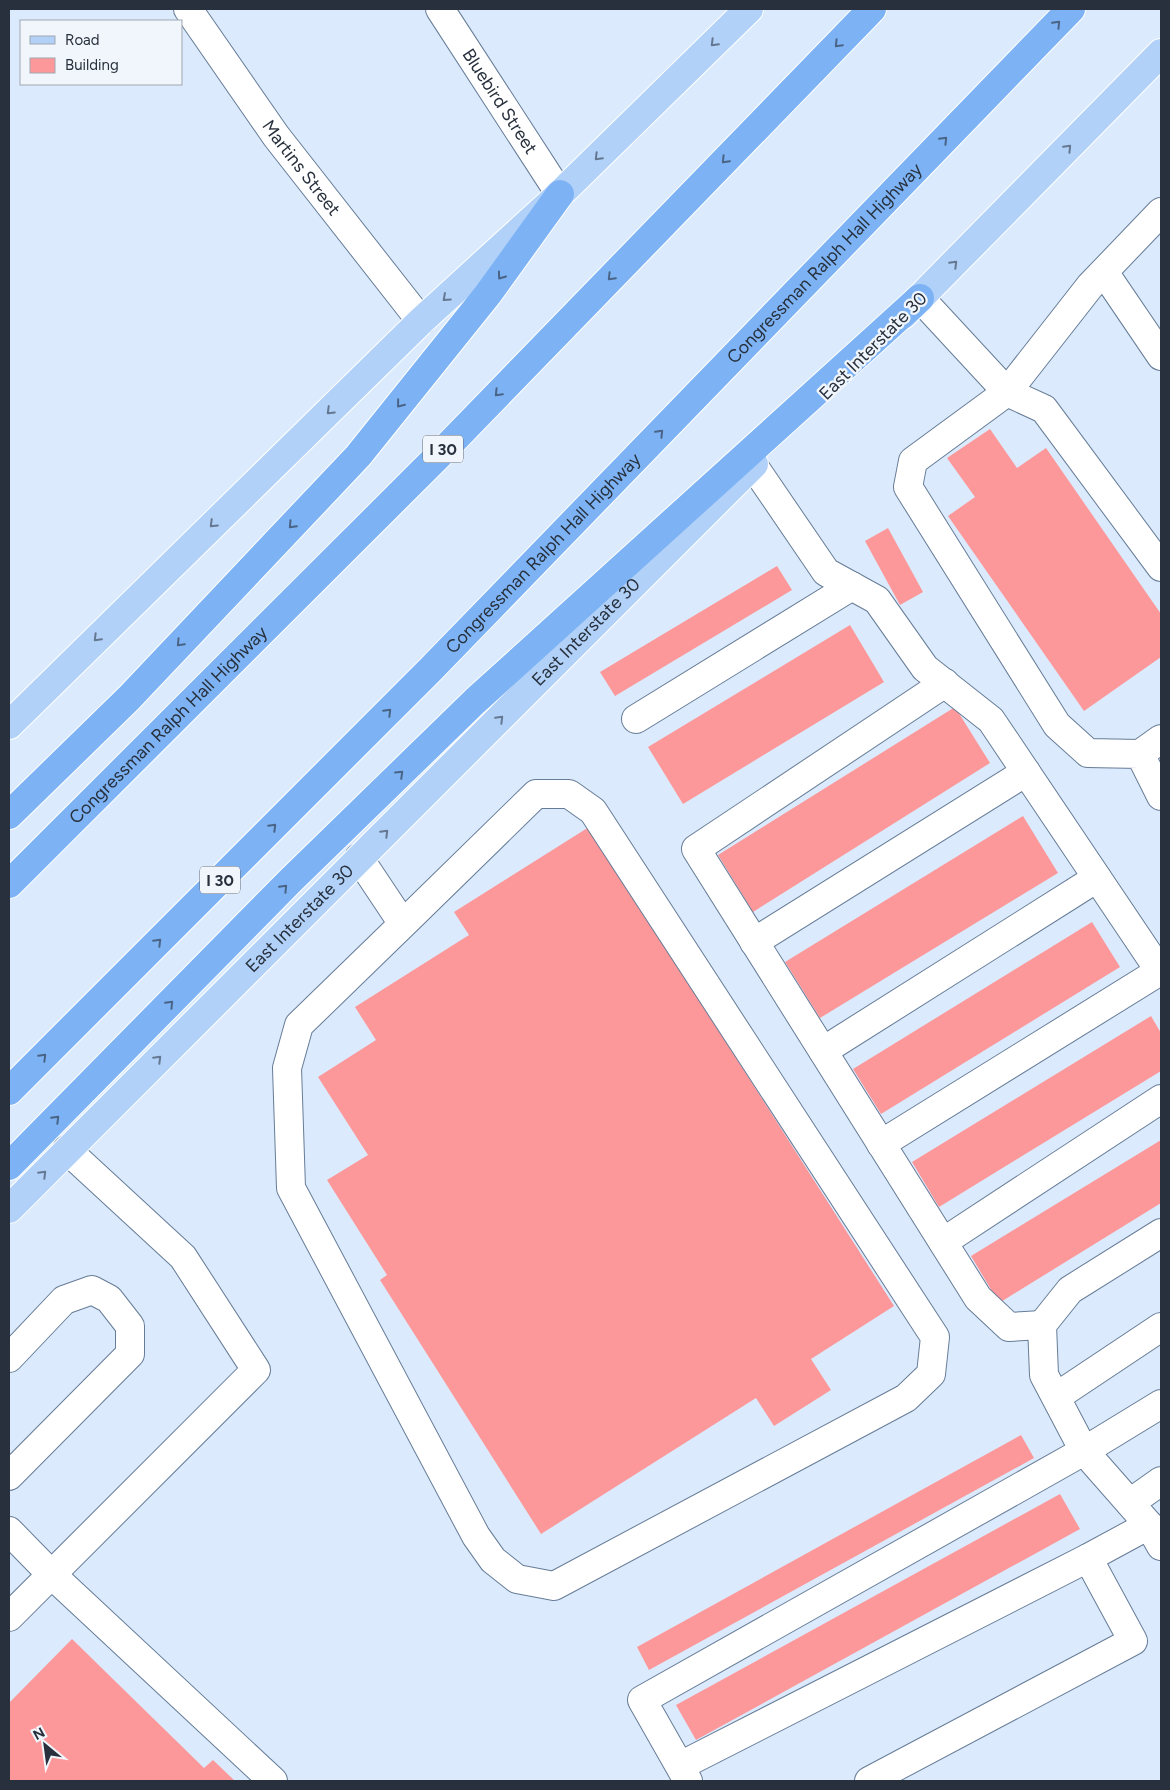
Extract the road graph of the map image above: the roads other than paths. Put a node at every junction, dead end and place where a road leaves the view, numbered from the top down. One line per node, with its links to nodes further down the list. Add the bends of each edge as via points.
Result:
1 (188, 9): 11 (street, Martins Street, via 276,136)
2 (440, 9): 7 (street, Bluebird Street)
3 (749, 9): 7 (main road, one-way to 7)
4 (872, 9): 26 (highway, Congressman Ralph Hall Highway / I 30, one-way to 26, via 438,456)
5 (1071, 9): 31 (highway, Congressman Ralph Hall Highway / I 30, one-way to 5, via 431,669)
6 (1161, 53): 10 (main road, East Interstate 30, one-way to 6)
7 (560, 194): 11 (main road, one-way to 11); 23 (highway, one-way to 23, via 488,294 358,456 129,698)
8 (1161, 212): 9 (street)
9 (1104, 272): 12 (street); 13 (street)
10 (920, 298): 13 (street); 14 (main road, East Interstate 30); 35 (highway, one-way to 10, via 297,874 475,702)
11 (421, 321): 19 (main road, one-way to 19)
12 (1161, 356)
13 (1007, 392): 15 (street, via 1044,408); 20 (street, via 913,461 908,487 1057,724 1088,753)
14 (754, 465): 16 (street, via 826,572); 24 (main road, East Interstate 30, one-way to 14)
15 (1161, 567)
16 (852, 586): 17 (street, via 878,600 925,668); 18 (street)
17 (944, 683): 21 (street, via 992,720); 28 (street, via 696,849)
18 (636, 719)
19 (9, 725)
20 (1151, 747): 22 (street)
21 (1026, 772): 25 (street); 28 (street)
22 (1161, 796)
23 (9, 815)
24 (360, 858): 27 (street); 34 (main road, East Interstate 30, one-way to 24)
25 (1097, 878): 29 (street); 30 (street)
26 (9, 884)
27 (403, 924): 27 (street, via 299,1025 287,1068 291,1188 476,1536 493,1560 517,1579 554,1586 906,1398 931,1374 935,1337 593,811 569,794 536,794)
28 (754, 942): 30 (street)
29 (1161, 972): 33 (street)
30 (823, 1051): 33 (street)
31 (9, 1091)
32 (1161, 1099): 38 (street)
33 (881, 1144): 38 (street)
34 (67, 1150): 36 (main road, East Interstate 30, one-way to 34); 51 (street, via 183,1257 256,1370)
35 (9, 1166)
36 (9, 1209)
37 (1161, 1233): 39 (street, via 1070,1290)
38 (943, 1242): 39 (street, via 978,1298 1009,1327)
39 (1042, 1325): 42 (street, via 1044,1374)
40 (1161, 1327): 42 (street)
41 (9, 1358): 45 (street, via 64,1300 92,1290 109,1299 130,1326 130,1354)
42 (1056, 1397): 44 (street)
43 (1161, 1404): 44 (street)
44 (1084, 1451): 47 (street); 53 (street, via 642,1700)
45 (9, 1476)
46 (1161, 1482): 47 (street)
47 (1130, 1503): 49 (street)
48 (9, 1531): 51 (street)
49 (1155, 1535): 50 (street)
50 (1088, 1558): 53 (street); 55 (street, via 1133,1641)
51 (51, 1574): 52 (street); 54 (street)
52 (9, 1617)
53 (684, 1774)
54 (272, 1781)
55 (869, 1781)

